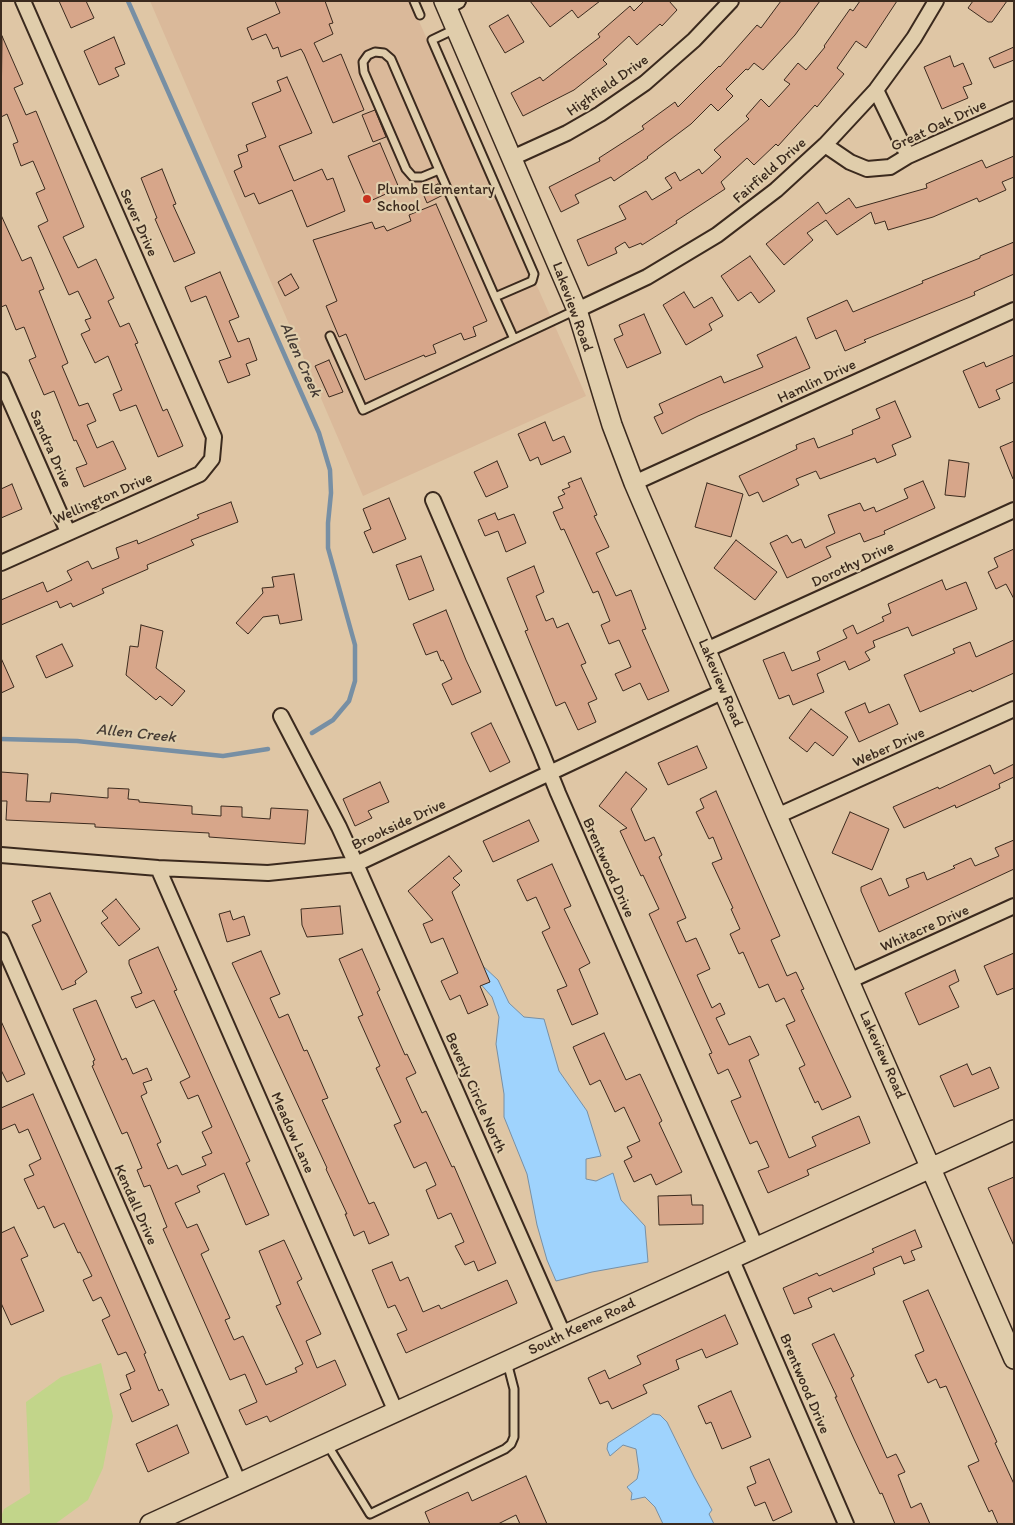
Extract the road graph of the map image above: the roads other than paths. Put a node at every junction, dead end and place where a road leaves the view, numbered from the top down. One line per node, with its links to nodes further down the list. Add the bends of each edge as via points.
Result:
1 (23, 1): 20 (street, Sever Drive, via 214,437)
2 (414, 1): 6 (lane)
3 (731, 1): 12 (street, Highfield Drive, via 694,40 645,83 567,133)
4 (936, 1): 8 (street, Fairfield Drive)
5 (449, 3): 7 (street, Lakeview Road)
6 (420, 15)
7 (456, 28): 12 (street, Lakeview Road); 14 (lane, via 432,40 534,274 532,281)
8 (876, 90): 10 (street, Fairfield Drive); 11 (street)
9 (1014, 109): 11 (street, Great Oak Drive)
10 (825, 145): 11 (street, Great Oak Drive, via 867,169 890,167); 15 (street, Fairfield Drive, via 776,190 717,235 647,277)
11 (908, 156)
12 (512, 158): 15 (street, Lakeview Road)
13 (439, 170): 13 (lane, via 391,59 384,53 368,55 363,62 364,72 406,169 413,177); 14 (lane)
14 (495, 297): 18 (lane)
15 (577, 310): 18 (lane); 21 (street, Lakeview Road, via 612,425)
16 (1014, 310): 21 (street, Hamlin Drive)
17 (330, 336): 18 (lane, via 363,410)
18 (514, 339)
19 (1, 380): 24 (street, Sandra Drive)
20 (212, 459): 24 (street, Wellington Drive, via 200,474)
21 (634, 483): 26 (street, Lakeview Road)
22 (433, 500): 30 (street, Brentwood Drive)
23 (1014, 510): 26 (street, Dorothy Drive)
24 (68, 532): 25 (street, Wellington Drive)
25 (1, 563)
26 (706, 650): 27 (street, Lakeview Road)
27 (724, 691): 30 (street, Brookside Drive); 31 (street, Lakeview Road)
28 (1014, 709): 31 (street, Weber Drive)
29 (281, 716): 33 (street, Beverly Circle North)
30 (550, 773): 33 (street, Brookside Drive); 40 (street, Brentwood Drive)
31 (777, 816): 37 (street, Lakeview Road)
32 (1, 855): 34 (street, Brookside Drive)
33 (356, 864): 34 (street, Brookside Drive, via 268,873); 42 (street, Beverly Circle North)
34 (158, 868): 45 (street, Meadow Lane)
35 (1014, 906): 37 (street, Whitacre Drive)
36 (1, 940): 47 (street, Kendall Drive)
37 (849, 981): 39 (street, Lakeview Road)
38 (1014, 1130): 39 (street, South Keene Road)
39 (931, 1168): 40 (street, South Keene Road); 43 (street, Lakeview Road)
40 (756, 1247): 41 (street, South Keene Road)
41 (732, 1258): 42 (street, South Keene Road); 49 (street, Brentwood Drive)
42 (564, 1336): 44 (street, South Keene Road)
43 (1014, 1359)
44 (507, 1362): 45 (street, South Keene Road); 46 (lane, via 514,1389 515,1419 511,1444 370,1514)
45 (396, 1412): 46 (street, South Keene Road)
46 (327, 1444): 47 (street, South Keene Road)
47 (239, 1483): 48 (street, South Keene Road)
48 (150, 1524)
49 (846, 1524)

